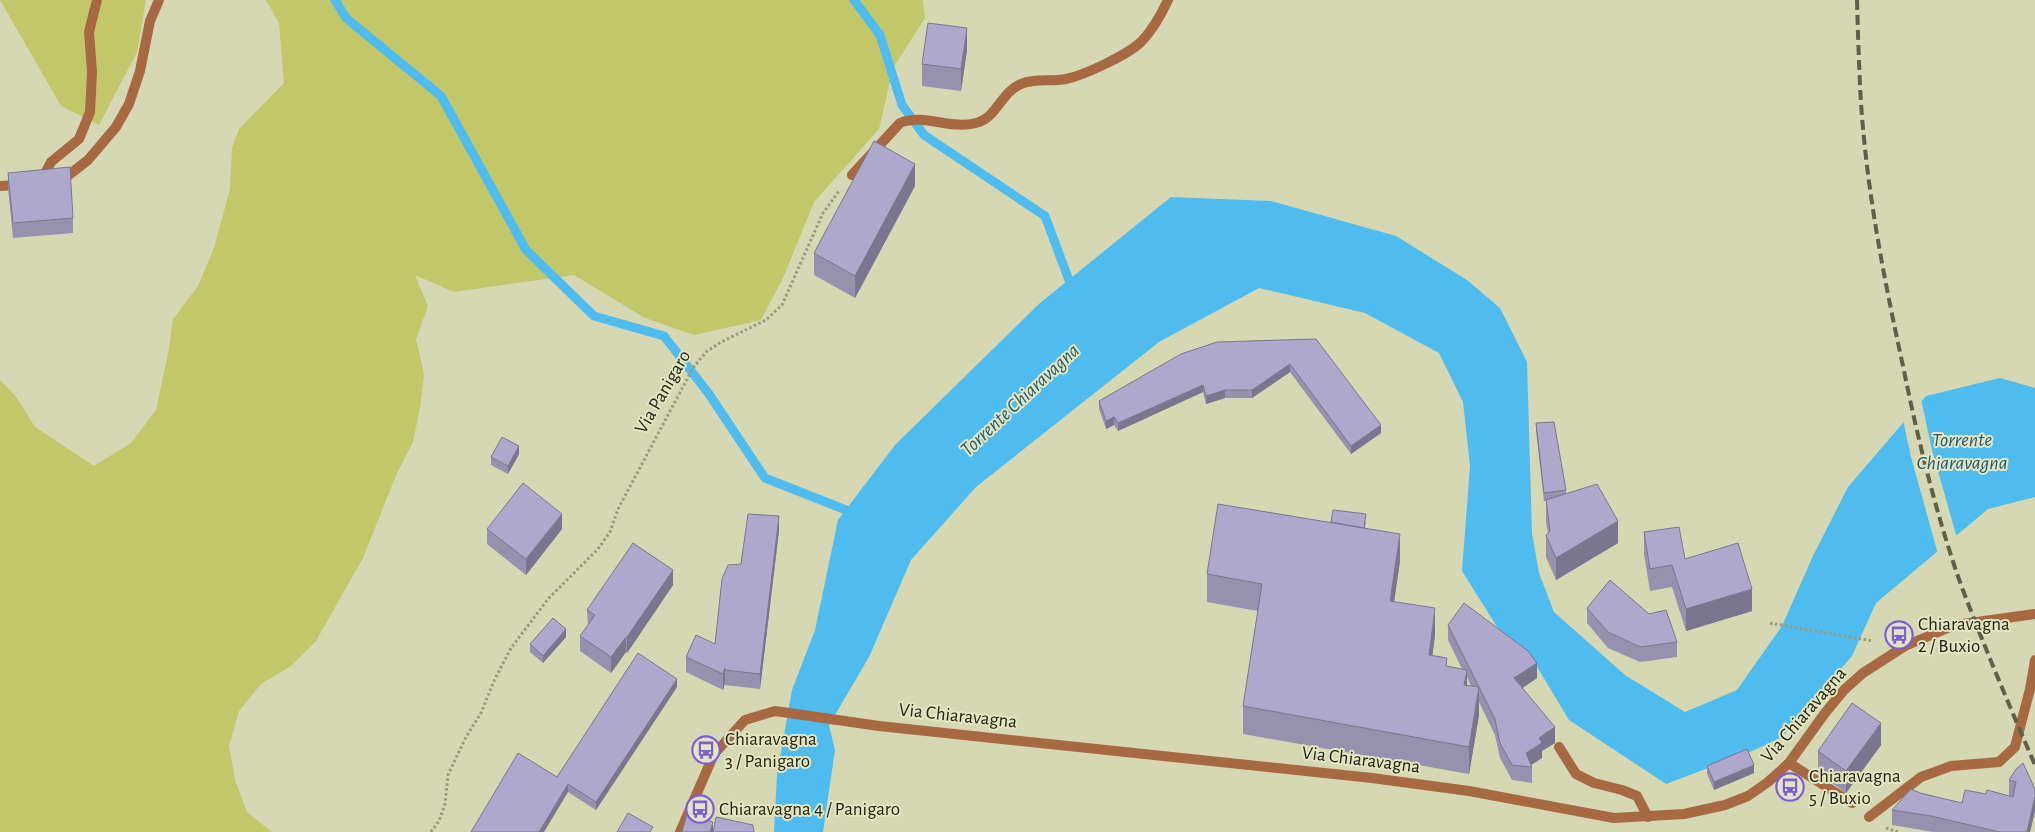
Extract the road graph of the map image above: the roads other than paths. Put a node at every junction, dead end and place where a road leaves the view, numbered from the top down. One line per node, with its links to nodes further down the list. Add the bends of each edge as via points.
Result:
1 (97, 0): 5 (street, via 88,32 92,72 90,112 79,139 51,162)
2 (159, 0): 5 (street, via 150,21 140,71 116,127 76,171 65,178)
3 (1168, 0): 4 (street, via 1152,30 1140,43 1107,62 1073,77 1020,84 1010,91 993,113 975,124 910,119 900,123)
4 (852, 175)
5 (40, 184): 6 (street)
6 (0, 186)
7 (2035, 614): 10 (street, Via Chiaravagna, via 1956,625 1905,646 1863,673 1844,690)
8 (2035, 660): 13 (street, via 2015,747 1999,762 1951,766 1921,776)
9 (1558, 747): 12 (street, via 1576,774 1637,796)
10 (1789, 763): 11 (street); 12 (street, Via Chiaravagna, via 1748,796 1733,802 1684,814)
11 (1852, 803)
12 (1648, 817): 14 (street, Via Chiaravagna, via 1614,818 1372,778 854,722 775,710 745,720 714,754)
13 (1870, 817)
14 (680, 832)

